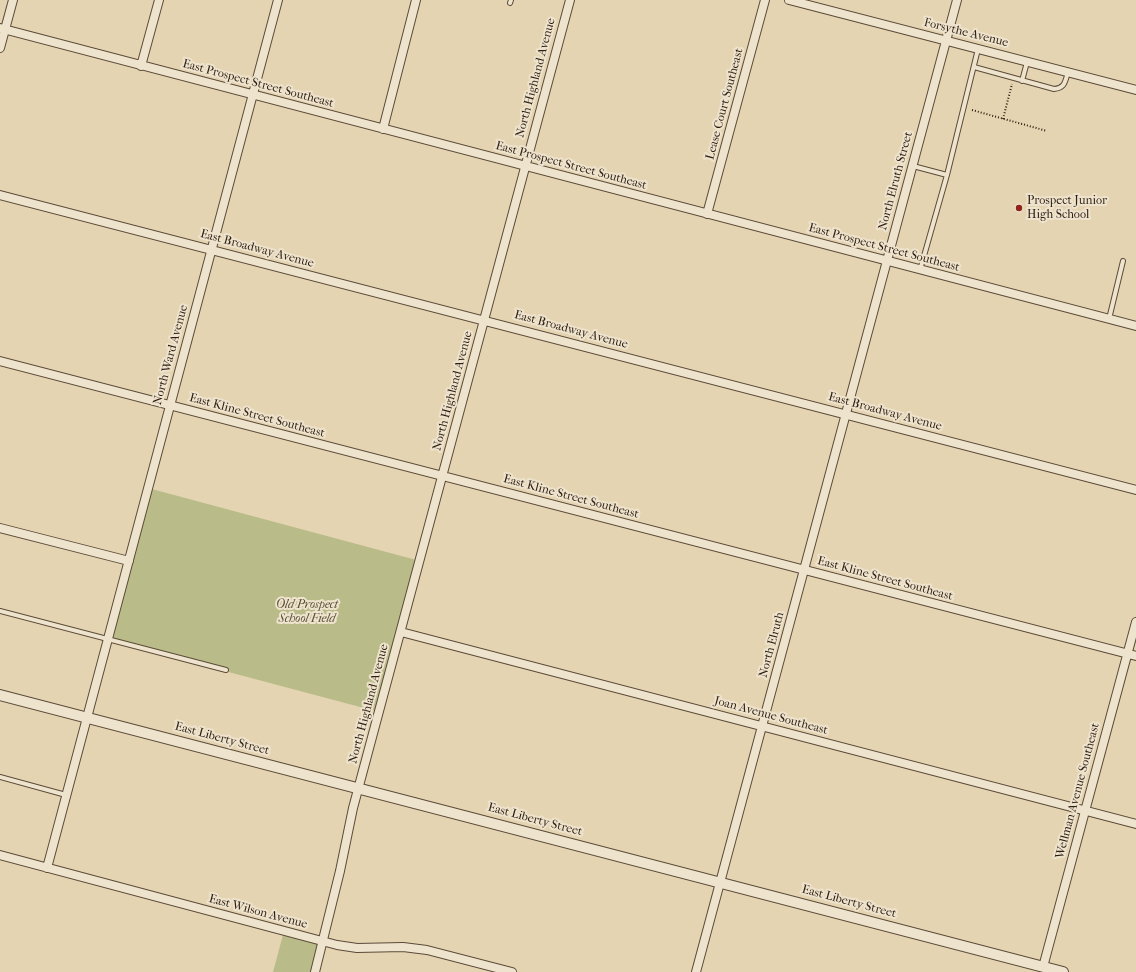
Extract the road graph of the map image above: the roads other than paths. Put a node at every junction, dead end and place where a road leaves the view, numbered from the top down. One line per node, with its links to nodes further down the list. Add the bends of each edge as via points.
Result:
1 (13, 0): 9 (street)
2 (159, 0): 14 (street)
3 (278, 0): 19 (street, North Ward Avenue)
4 (416, 0): 20 (street)
5 (570, 0): 22 (street, North Highland Avenue)
6 (765, 0): 25 (street, Lease Court Southeast)
7 (789, 0): 10 (street, Forsythe Avenue)
8 (957, 0): 10 (street, North Elruth Street)
9 (2, 29): 11 (street); 14 (street, East Prospect Street Southeast)
10 (946, 41): 12 (street, Forsythe Avenue); 21 (street, North Elruth Street)
11 (0, 48)
12 (978, 49): 13 (street, Forsythe Avenue); 15 (lane)
13 (1027, 62): 16 (street, Forsythe Avenue); 17 (lane)
14 (141, 66): 19 (street, East Prospect Street Southeast)
15 (974, 67): 17 (lane); 23 (lane)
16 (1068, 72): 17 (lane, via 1064,85 1060,88 1054,89); 18 (street, Forsythe Avenue)
17 (1022, 80)
18 (1136, 90)
19 (252, 95): 20 (street, East Prospect Street Southeast); 26 (street, North Ward Avenue)
20 (383, 129): 22 (street, East Prospect Street Southeast)
21 (913, 166): 23 (lane); 27 (street, North Elruth Street)
22 (525, 167): 25 (street, East Prospect Street Southeast); 31 (street, North Highland Avenue)
23 (946, 175): 29 (lane)
24 (0, 195): 26 (street, East Broadway Avenue)
25 (707, 214): 27 (street, East Prospect Street Southeast)
26 (211, 250): 31 (street, East Broadway Avenue); 34 (street, North Ward Avenue)
27 (887, 261): 29 (street, East Prospect Street Southeast); 35 (street, North Elruth Street)
28 (1123, 261): 30 (lane)
29 (920, 270): 30 (street, East Prospect Street Southeast)
30 (1109, 319): 32 (street, East Prospect Street Southeast)
31 (484, 320): 35 (street, East Broadway Avenue); 36 (street, North Highland Avenue)
32 (1136, 326)
33 (0, 361): 34 (street, East Kline Street Southeast)
34 (170, 406): 36 (street, East Kline Street Southeast); 39 (street, North Ward Avenue)
35 (846, 414): 37 (street, East Broadway Avenue); 40 (street, North Elruth)
36 (442, 476): 40 (street, East Kline Street Southeast); 43 (street, North Highland Avenue)
37 (1136, 490)
38 (0, 528): 39 (street)
39 (129, 561): 44 (street, North Ward Avenue)
40 (804, 570): 45 (street, East Kline Street Southeast); 50 (street, North Elruth)
41 (0, 612): 44 (lane)
42 (1136, 622): 45 (street, Wellman Avenue Southeast)
43 (401, 632): 50 (street, Joan Avenue Southeast); 52 (street, North Highland Avenue)
44 (108, 640): 47 (lane); 49 (street, North Ward Avenue)
45 (1127, 654): 46 (street, East Kline Street Southeast); 54 (street, Wellman Avenue Southeast)
46 (1136, 656)
47 (226, 670)
48 (0, 694): 49 (street, East Liberty Street)
49 (87, 717): 52 (street, East Liberty Street); 53 (street, North Ward Avenue)
50 (763, 726): 54 (street, Joan Avenue Southeast); 58 (street, North Elruth)
51 (0, 778): 53 (lane)
52 (359, 788): 58 (street, East Liberty Street); 59 (street, North Highland Avenue)
53 (66, 796): 57 (street, North Ward Avenue)
54 (1085, 811): 55 (street, Joan Avenue Southeast); 60 (street, Wellman Avenue Southeast)
55 (1136, 824)
56 (0, 855): 57 (street, East Wilson Avenue)
57 (47, 868): 59 (street, East Wilson Avenue)
58 (721, 882): 60 (street, East Liberty Street); 63 (street, North Elruth)
59 (323, 941): 61 (street, North Highland Avenue); 62 (street, East Wilson Avenue, via 357,948 403,947 427,950)
60 (1042, 966): 64 (street, East Liberty Street)
61 (315, 972)
62 (512, 972)
63 (696, 972)
64 (1064, 972)

